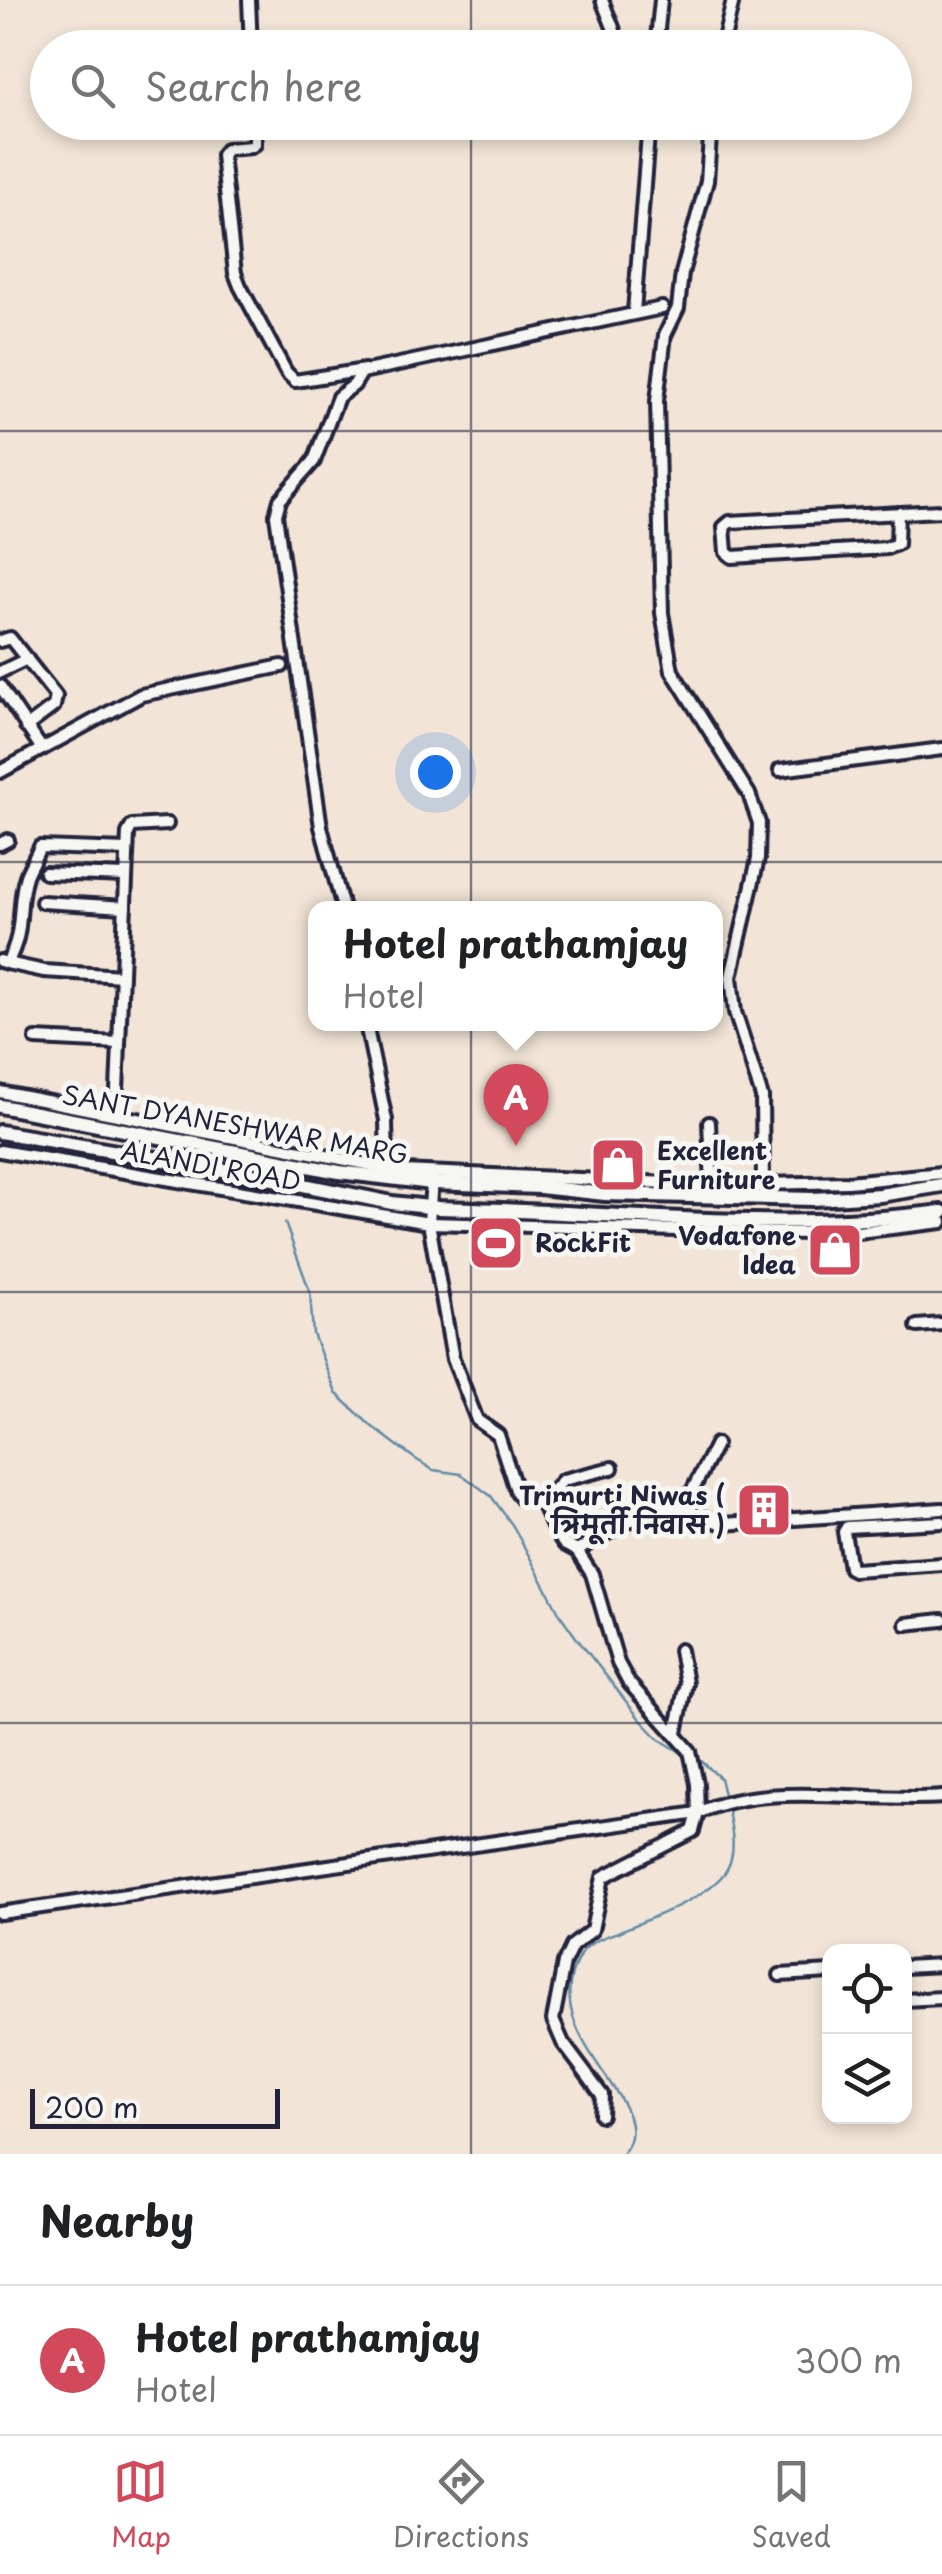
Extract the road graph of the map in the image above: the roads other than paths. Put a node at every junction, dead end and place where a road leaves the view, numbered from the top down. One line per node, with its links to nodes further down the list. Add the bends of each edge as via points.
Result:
1 (249, 0): 5 (street)
2 (602, 0): 6 (street)
3 (661, 0): 7 (street)
4 (733, 0): 8 (street)
5 (251, 30)
6 (614, 30)
7 (658, 30)
8 (726, 30)
9 (255, 140): 14 (street, via 222,155 240,286 296,381)
10 (648, 140): 13 (street)
11 (710, 140): 49 (street, via 678,308 665,335 657,401 662,613 672,670 750,794 760,823 731,977 762,1097)
12 (662, 308): 13 (street)
13 (634, 312): 14 (street)
14 (368, 369): 31 (street, via 338,397 314,461 276,514 321,827)
15 (942, 510): 16 (street)
16 (898, 513): 16 (street, via 730,522 724,528 726,552 732,557 894,547)
17 (0, 641): 18 (street, via 10,638)
18 (27, 659): 20 (street); 22 (street, via 56,702)
19 (282, 666): 24 (street, via 141,695)
20 (0, 672)
21 (0, 686): 22 (street)
22 (26, 726): 24 (street)
23 (942, 749): 25 (street)
24 (42, 750): 26 (street)
25 (780, 770)
26 (0, 772)
27 (167, 824): 28 (street, via 132,826)
28 (127, 850): 30 (street); 34 (street, via 40,847 26,878 22,929)
29 (45, 874): 30 (street)
30 (126, 876): 33 (street)
31 (342, 901)
32 (42, 902): 33 (street)
33 (125, 906): 35 (street)
34 (4, 962): 35 (street)
35 (122, 976): 38 (street)
36 (367, 1031): 45 (street, via 386,1120)
37 (36, 1039): 38 (street)
38 (119, 1042): 41 (street)
39 (0, 1092): 41 (street)
40 (0, 1106): 47 (main road, SANT DYANESHWAR MARG, via 324,1169)
41 (116, 1114): 45 (street)
42 (709, 1123): 48 (street)
43 (0, 1132): 51 (main road, SANT DYANESHWAR MARG)
44 (0, 1151): 54 (street, ALANDI ROAD)
45 (387, 1167): 47 (street)
46 (942, 1174): 49 (street)
47 (432, 1178): 48 (street); 50 (main road, SANT DYANESHWAR MARG, via 605,1194 796,1198); 51 (street)
48 (712, 1184): 49 (street)
49 (763, 1184)
50 (942, 1185)
51 (434, 1207): 52 (main road, via 779,1220); 54 (street)
52 (942, 1212)
53 (942, 1222): 54 (street, ALANDI ROAD, via 784,1233)
54 (430, 1223): 59 (street, via 466,1398 480,1424 498,1435 520,1498)
55 (942, 1324): 56 (street)
56 (917, 1326)
57 (716, 1444): 60 (street)
58 (612, 1468): 59 (street, via 563,1480 552,1494)
59 (540, 1496): 63 (street, via 555,1532)
60 (688, 1502): 61 (street, via 693,1514 724,1524); 63 (street, via 615,1527)
61 (942, 1509)
62 (942, 1522): 64 (street, via 844,1532 854,1570)
63 (577, 1551): 68 (street, via 599,1590 624,1675)
64 (942, 1564)
65 (942, 1620): 66 (street)
66 (906, 1624)
67 (680, 1650): 68 (street, via 686,1683)
68 (676, 1733): 70 (street, via 691,1756)
69 (942, 1797): 70 (street, via 739,1799)
70 (698, 1813): 71 (street); 78 (street, via 685,1837 602,1877 592,1930 564,1963 553,2020 602,2095)
71 (0, 1913)
72 (942, 1965): 73 (street)
73 (912, 1967)
74 (822, 1972): 75 (street)
75 (780, 1975)
76 (942, 1998): 77 (street)
77 (912, 2000)
78 (601, 2116)

